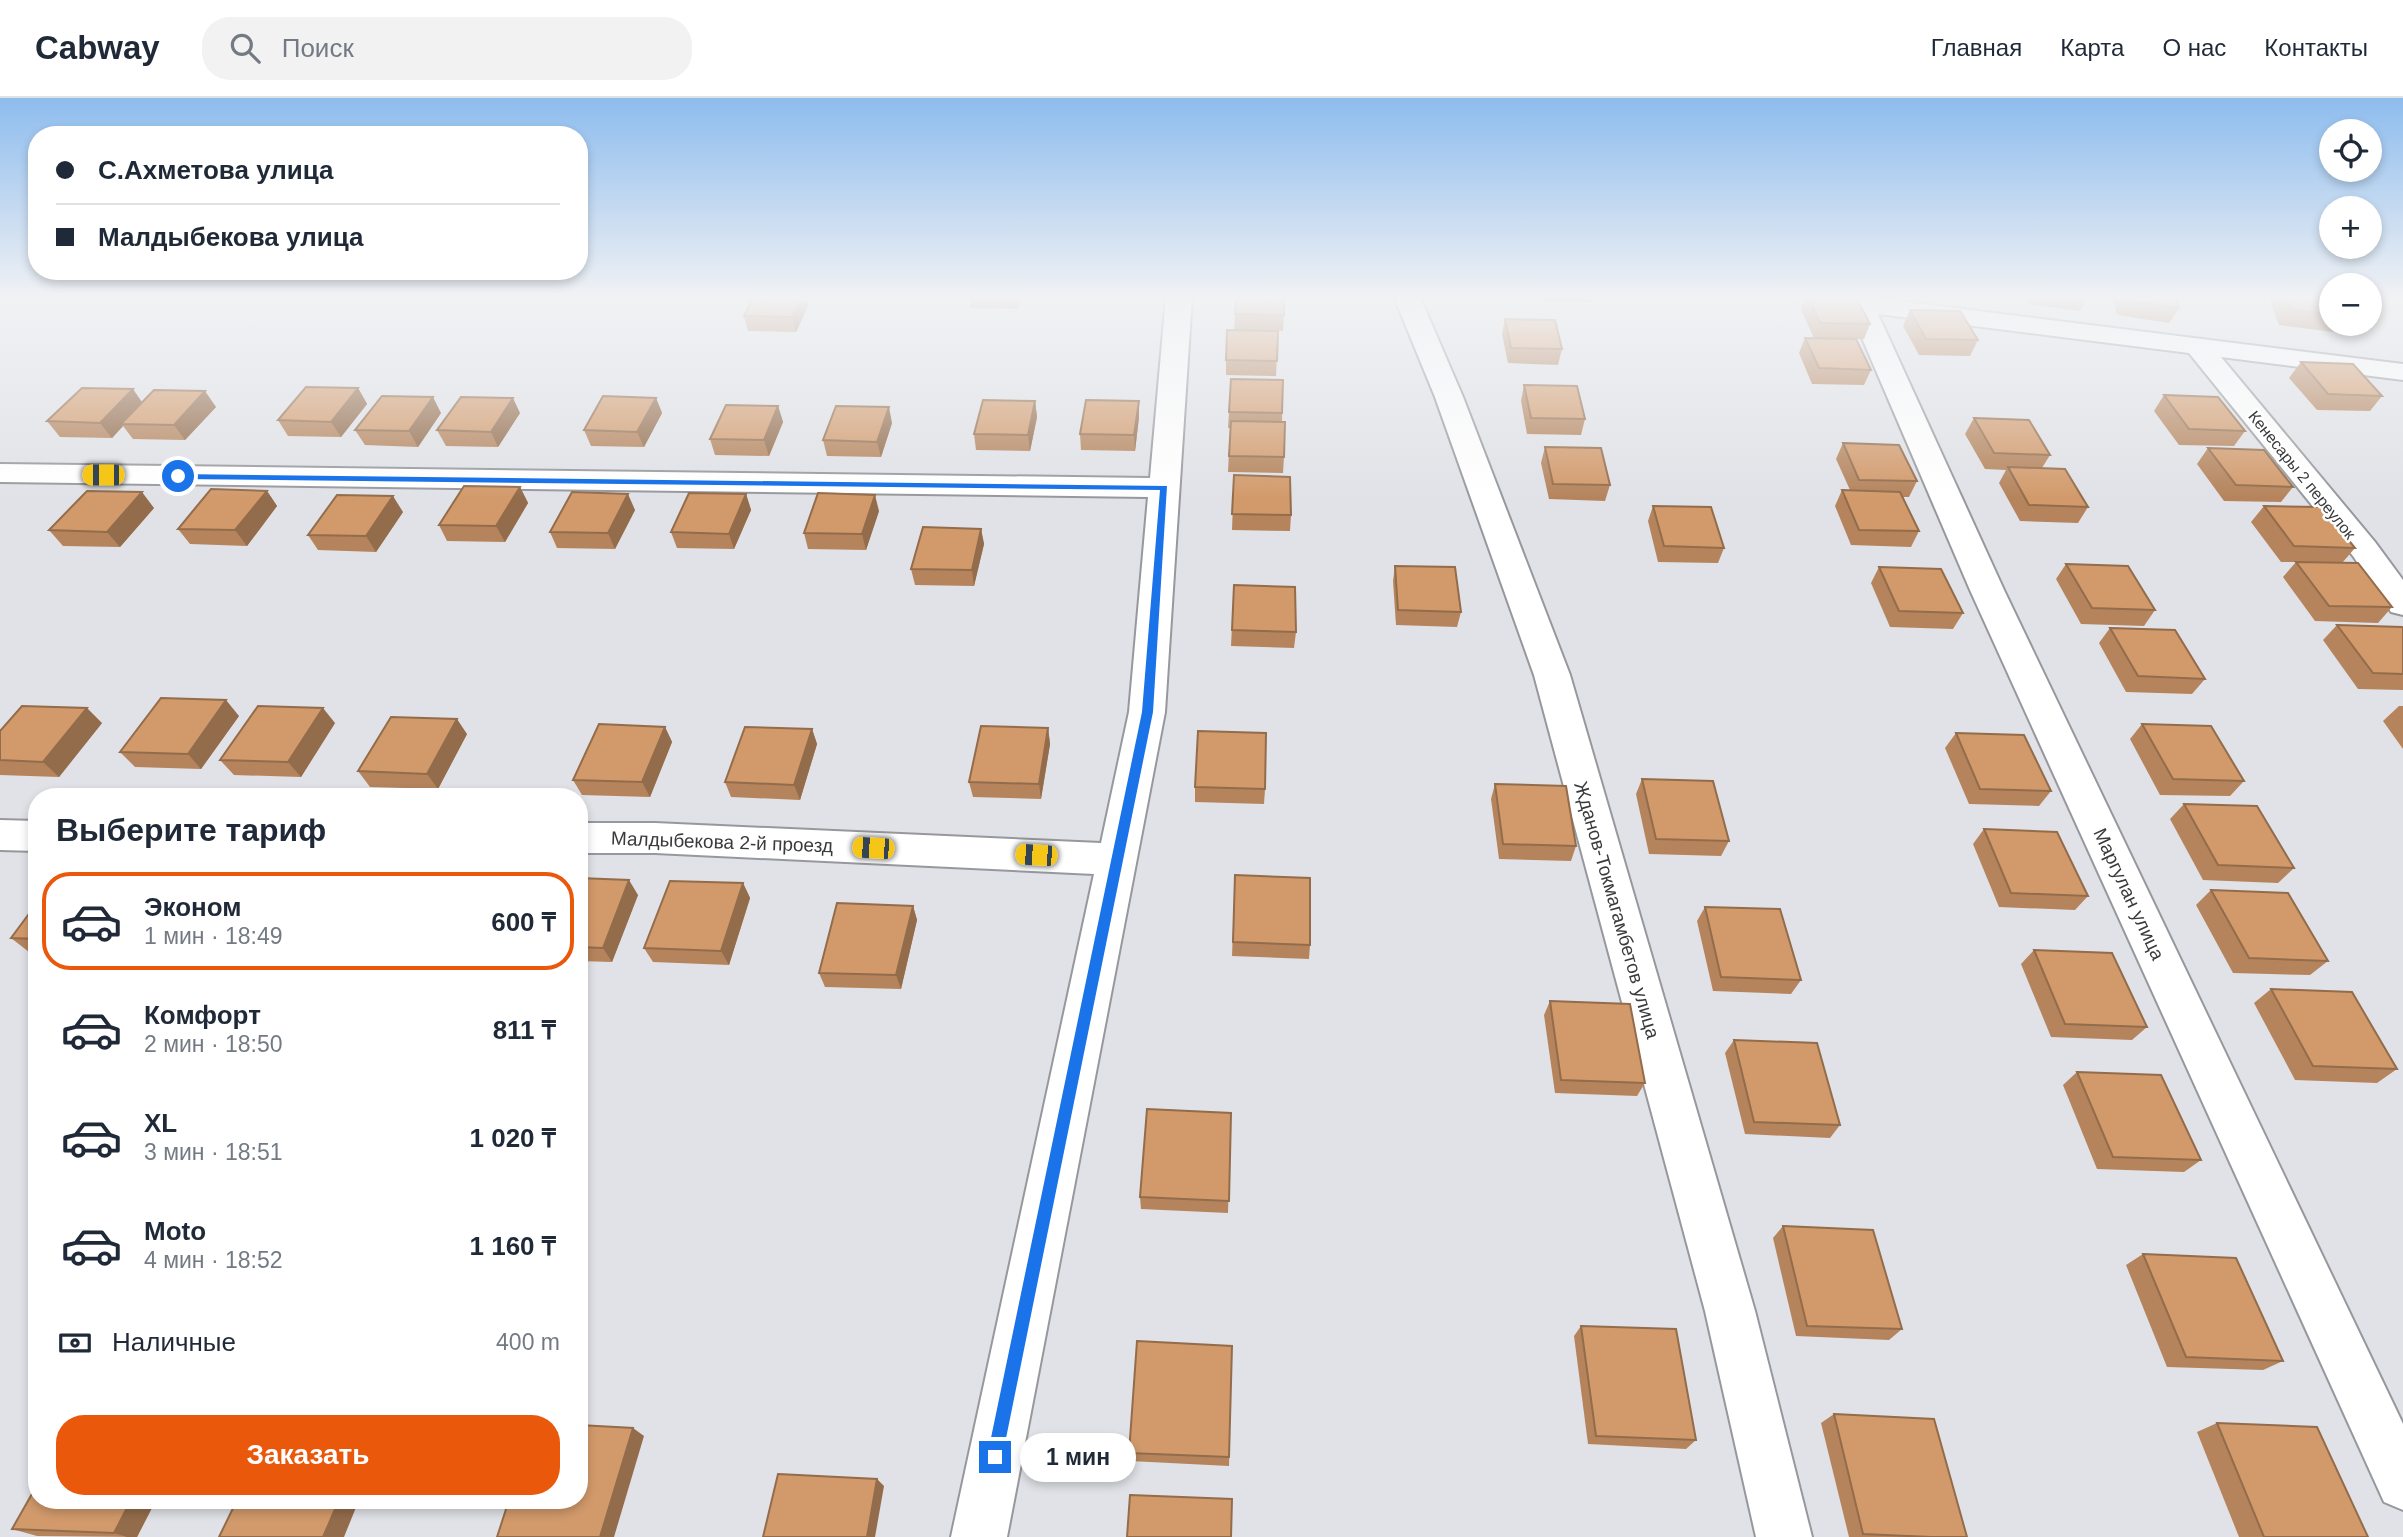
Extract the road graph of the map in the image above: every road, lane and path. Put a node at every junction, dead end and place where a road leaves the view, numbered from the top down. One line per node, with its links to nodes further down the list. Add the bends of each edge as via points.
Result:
1 (1174, 364): 8 (street)
2 (1435, 364): 16 (street, Жданов-Токмагамбетов улица, via 1552,675 1730,1311)
3 (1887, 364): 14 (street, Маргулан улица, via 1987,590)
4 (2212, 364): 9 (street, Кенесары 2 переулок, via 2364,549)
5 (2336, 364): 6 (street)
6 (2403, 372)
7 (0, 473): 8 (street)
8 (1164, 488): 13 (street, via 1147,712)
9 (2403, 604)
10 (0, 835): 11 (street)
11 (28, 836)
12 (588, 838): 13 (street, Малдыбекова 2-й проезд)
13 (1117, 859): 15 (street)
14 (2403, 1483)
15 (979, 1537)
16 (1784, 1537)

